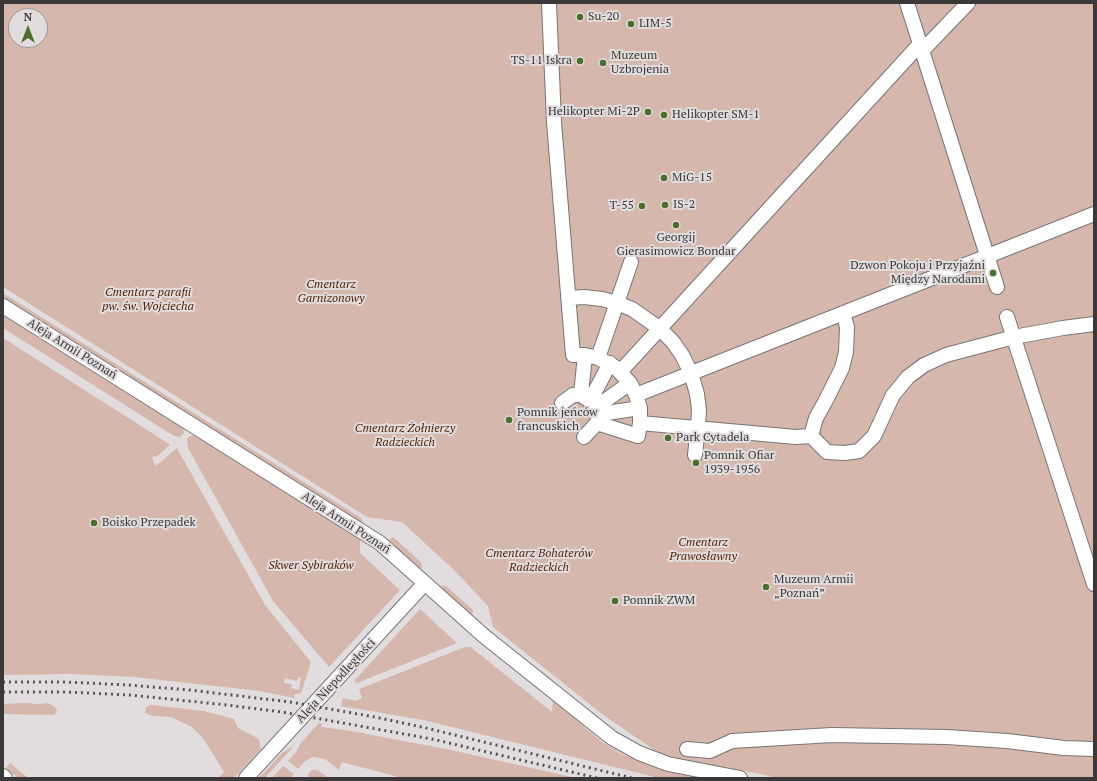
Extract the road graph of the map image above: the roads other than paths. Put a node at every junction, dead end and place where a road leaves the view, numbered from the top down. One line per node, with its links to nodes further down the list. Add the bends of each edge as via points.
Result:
1 (549, 3): 9 (street, via 554,122)
2 (907, 3): 4 (street)
3 (968, 3): 4 (street)
4 (921, 47): 6 (street); 15 (street)
5 (1094, 214): 6 (street)
6 (988, 256): 8 (street); 12 (street)
7 (631, 262): 10 (street)
8 (997, 287)
9 (568, 298): 10 (street, via 584,297); 17 (street, via 573,355)
10 (618, 303): 15 (street, via 632,309); 17 (street)
11 (3, 306): 27 (street, Aleja Armii Poznań, via 380,543)
12 (843, 313): 18 (street); 24 (street, via 847,327 846,352 842,368 816,418)
13 (1007, 317): 16 (street)
14 (1094, 324): 16 (street)
15 (659, 328): 17 (street); 18 (street, via 673,342)
16 (1014, 338): 24 (street, via 946,356 908,377 893,395 874,436 859,451 827,452); 28 (street)
17 (603, 362): 19 (street); 21 (street); 21 (street)
18 (691, 373): 19 (street); 23 (street, via 697,394)
19 (635, 395): 21 (street); 21 (street); 22 (street)
20 (562, 403): 21 (street, via 573,395)
21 (593, 408): 22 (street, via 638,436); 25 (street)
22 (640, 423): 23 (street)
23 (698, 427): 24 (street, via 796,437); 26 (street)
24 (810, 436)
25 (584, 437)
26 (695, 455)
27 (425, 583): 33 (street, Aleja Niepodległości); 34 (street, Aleja Armii Poznań, via 487,639 612,738 639,753 668,764)
28 (1094, 584)
29 (687, 749): 30 (street, via 710,750 732,741 832,734 947,737)
30 (1094, 750)
31 (3, 776): 32 (street)
32 (6, 778)
33 (246, 778)
34 (740, 778)

